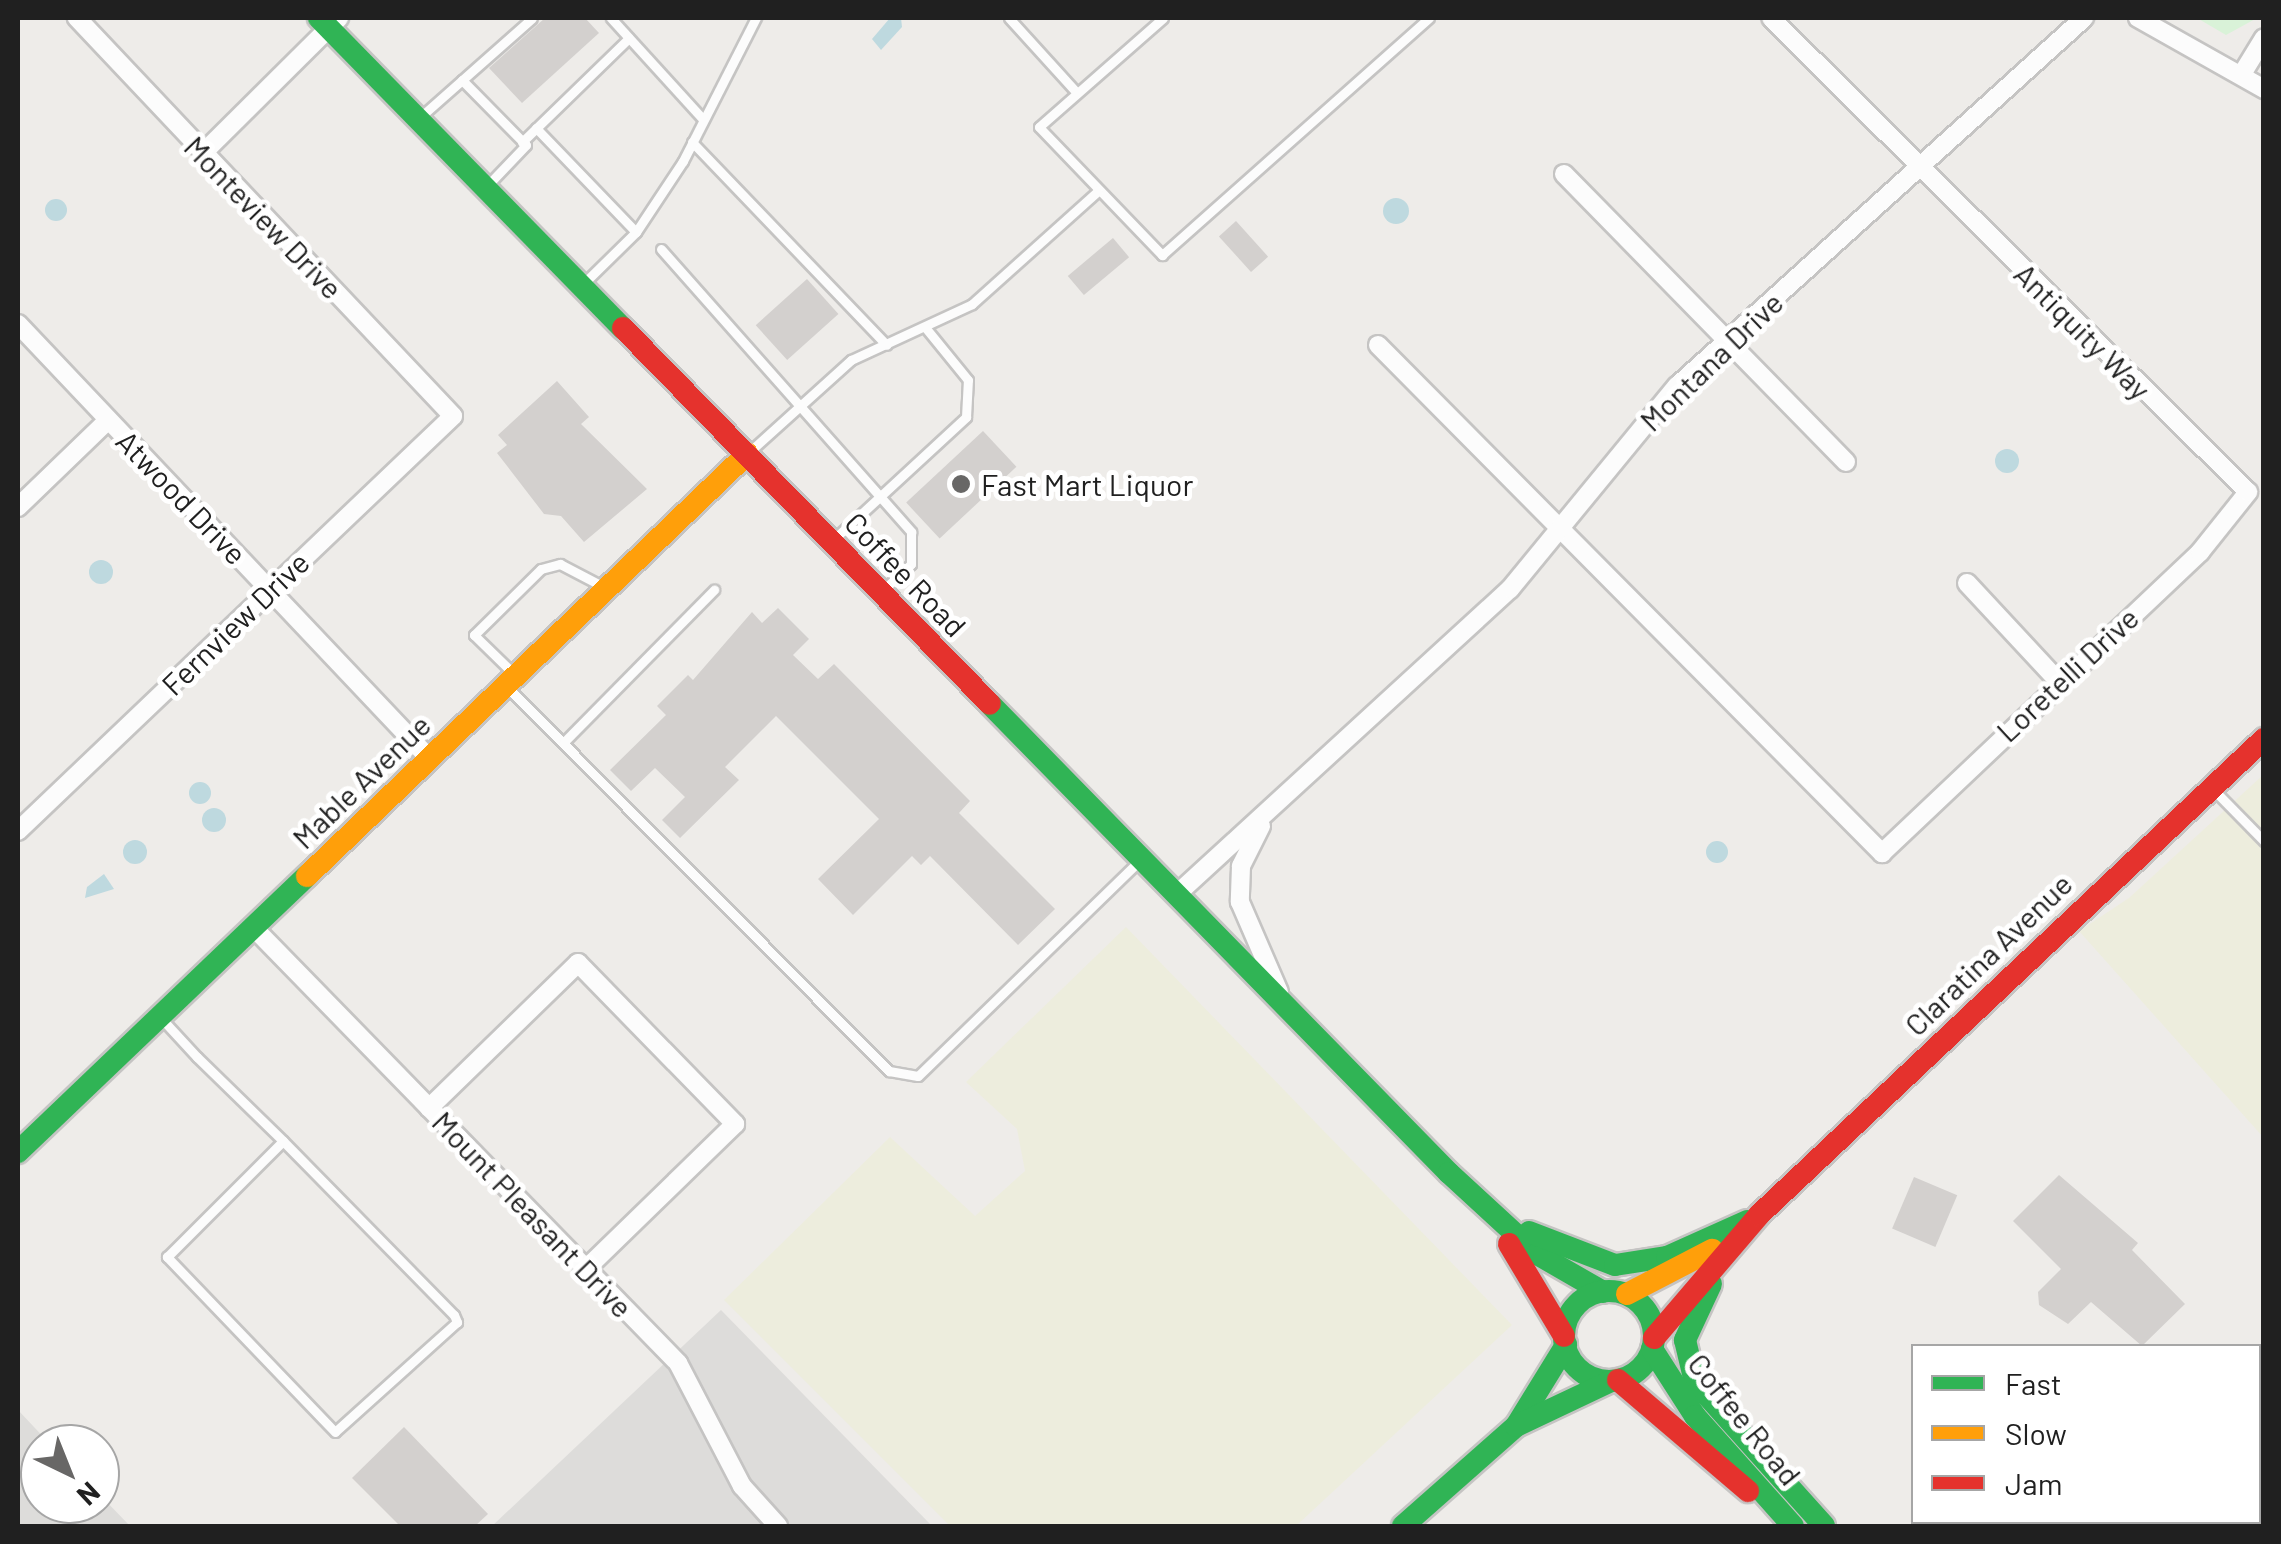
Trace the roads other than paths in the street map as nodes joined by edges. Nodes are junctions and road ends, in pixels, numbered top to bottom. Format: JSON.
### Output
{"nodes":[{"id":1,"x":77,"y":18,"type":"edge"},
{"id":2,"x":532,"y":18,"type":"edge"},
{"id":3,"x":611,"y":18,"type":"edge"},
{"id":4,"x":756,"y":18,"type":"edge"},
{"id":5,"x":1009,"y":18,"type":"edge"},
{"id":6,"x":1163,"y":18,"type":"edge"},
{"id":7,"x":1428,"y":18,"type":"edge"},
{"id":8,"x":1771,"y":18,"type":"edge"},
{"id":9,"x":2084,"y":18,"type":"edge"},
{"id":10,"x":2138,"y":18,"type":"edge"},
{"id":11,"x":328,"y":21,"type":"edge"},
{"id":12,"x":629,"y":38,"type":"junction"},
{"id":13,"x":2264,"y":38,"type":"edge"},
{"id":14,"x":2242,"y":74,"type":"junction"},
{"id":15,"x":462,"y":80,"type":"junction"},
{"id":16,"x":2264,"y":89,"type":"edge"},
{"id":17,"x":1077,"y":93,"type":"junction"},
{"id":18,"x":703,"y":119,"type":"junction"},
{"id":19,"x":417,"y":120,"type":"junction"},
{"id":20,"x":536,"y":128,"type":"junction"},
{"id":21,"x":522,"y":142,"type":"junction"},
{"id":22,"x":692,"y":142,"type":"junction"},
{"id":23,"x":202,"y":153,"type":"junction"},
{"id":24,"x":1921,"y":167,"type":"junction"},
{"id":25,"x":1564,"y":174,"type":"dead end"},
{"id":26,"x":483,"y":190,"type":"junction"},
{"id":27,"x":1098,"y":190,"type":"junction"},
{"id":28,"x":636,"y":232,"type":"junction"},
{"id":29,"x":661,"y":249,"type":"dead end"},
{"id":30,"x":579,"y":287,"type":"junction"},
{"id":31,"x":18,"y":324,"type":"edge"},
{"id":32,"x":925,"y":327,"type":"junction"},
{"id":33,"x":1727,"y":341,"type":"junction"},
{"id":34,"x":887,"y":344,"type":"junction"},
{"id":35,"x":1378,"y":346,"type":"dead end"},
{"id":36,"x":802,"y":400,"type":"junction"},
{"id":37,"x":454,"y":416,"type":"joint"},
{"id":38,"x":108,"y":420,"type":"junction"},
{"id":39,"x":747,"y":454,"type":"junction"},
{"id":40,"x":1846,"y":462,"type":"dead end"},
{"id":41,"x":2248,"y":492,"type":"joint"},
{"id":42,"x":881,"y":495,"type":"junction"},
{"id":43,"x":18,"y":507,"type":"edge"},
{"id":44,"x":1560,"y":535,"type":"junction"},
{"id":45,"x":832,"y":541,"type":"junction"},
{"id":46,"x":1967,"y":584,"type":"dead end"},
{"id":47,"x":602,"y":586,"type":"junction"},
{"id":48,"x":271,"y":589,"type":"junction"},
{"id":49,"x":714,"y":590,"type":"dead end"},
{"id":50,"x":882,"y":592,"type":"junction"},
{"id":51,"x":509,"y":679,"type":"junction"},
{"id":52,"x":2057,"y":680,"type":"junction"},
{"id":53,"x":2264,"y":739,"type":"edge"},
{"id":54,"x":564,"y":742,"type":"junction"},
{"id":55,"x":429,"y":758,"type":"junction"},
{"id":56,"x":2211,"y":787,"type":"junction"},
{"id":57,"x":1273,"y":807,"type":"junction"},
{"id":58,"x":18,"y":831,"type":"edge"},
{"id":59,"x":2264,"y":841,"type":"edge"},
{"id":60,"x":1141,"y":859,"type":"junction"},
{"id":61,"x":1176,"y":895,"type":"junction"},
{"id":62,"x":253,"y":926,"type":"junction"},
{"id":63,"x":1285,"y":1006,"type":"junction"},
{"id":64,"x":160,"y":1016,"type":"junction"},
{"id":65,"x":429,"y":1108,"type":"junction"},
{"id":66,"x":283,"y":1141,"type":"junction"},
{"id":67,"x":18,"y":1152,"type":"edge"},
{"id":68,"x":1449,"y":1173,"type":"junction"},
{"id":69,"x":1759,"y":1216,"type":"junction"},
{"id":70,"x":586,"y":1269,"type":"junction"},
{"id":71,"x":1615,"y":1293,"type":"junction"},
{"id":72,"x":1565,"y":1341,"type":"junction"},
{"id":73,"x":1653,"y":1344,"type":"junction"},
{"id":74,"x":1614,"y":1380,"type":"junction"},
{"id":75,"x":1516,"y":1426,"type":"junction"},
{"id":76,"x":778,"y":1526,"type":"edge"},
{"id":77,"x":1403,"y":1526,"type":"edge"},
{"id":78,"x":1790,"y":1526,"type":"edge"},
{"id":79,"x":1824,"y":1526,"type":"edge"}],
"edges":[{"from":1,"to":23,"type":"street","name":"Monteview Drive"},
{"from":2,"to":15,"type":"lane"},
{"from":3,"to":12,"type":"lane"},
{"from":4,"to":18,"type":"lane"},
{"from":5,"to":17,"type":"lane"},
{"from":6,"to":17,"type":"lane"},
{"from":7,"to":27,"type":"lane"},
{"from":8,"to":24,"type":"street","name":"Antiquity Way"},
{"from":9,"to":24,"type":"street","name":"Montana Drive"},
{"from":10,"to":14,"type":"street"},
{"from":11,"to":19,"type":"main road","name":"Coffee Road"},
{"from":11,"to":23,"type":"street"},
{"from":12,"to":18,"type":"lane"},
{"from":12,"to":20,"type":"lane"},
{"from":13,"to":14,"type":"street"},
{"from":14,"to":16,"type":"street"},
{"from":15,"to":19,"type":"lane"},
{"from":15,"to":21,"type":"lane"},
{"from":17,"to":27,"type":"lane"},
{"from":18,"to":22,"type":"lane"},
{"from":19,"to":26,"type":"main road","name":"Coffee Road"},
{"from":20,"to":21,"type":"lane"},
{"from":20,"to":28,"type":"lane"},
{"from":21,"to":26,"type":"lane"},
{"from":22,"to":28,"type":"lane"},
{"from":22,"to":34,"type":"lane"},
{"from":23,"to":37,"type":"street","name":"Monteview Drive"},
{"from":24,"to":33,"type":"street","name":"Montana Drive"},
{"from":24,"to":41,"type":"street","name":"Antiquity Way"},
{"from":25,"to":33,"type":"street"},
{"from":26,"to":30,"type":"main road","name":"Coffee Road"},
{"from":27,"to":32,"type":"lane"},
{"from":28,"to":30,"type":"lane"},
{"from":29,"to":36,"type":"lane"},
{"from":30,"to":39,"type":"main road","name":"Coffee Road"},
{"from":31,"to":38,"type":"street","name":"Atwood Drive"},
{"from":32,"to":34,"type":"lane"},
{"from":32,"to":42,"type":"lane"},
{"from":33,"to":40,"type":"street"},
{"from":33,"to":44,"type":"street","name":"Montana Drive"},
{"from":34,"to":36,"type":"lane"},
{"from":35,"to":44,"type":"street"},
{"from":36,"to":39,"type":"lane"},
{"from":36,"to":42,"type":"lane"},
{"from":37,"to":48,"type":"street","name":"Fernview Drive"},
{"from":38,"to":43,"type":"street"},
{"from":38,"to":48,"type":"street","name":"Atwood Drive"},
{"from":39,"to":45,"type":"main road","name":"Coffee Road"},
{"from":39,"to":47,"type":"main road","name":"Mable Avenue"},
{"from":41,"to":52,"type":"street","name":"Loretelli Drive"},
{"from":42,"to":45,"type":"lane"},
{"from":42,"to":50,"type":"lane"},
{"from":44,"to":52,"type":"street","name":"Loretelli Drive"},
{"from":44,"to":57,"type":"street","name":"Montana Drive"},
{"from":45,"to":50,"type":"main road","name":"Coffee Road"},
{"from":46,"to":52,"type":"street"},
{"from":47,"to":51,"type":"main road","name":"Mable Avenue"},
{"from":47,"to":51,"type":"lane"},
{"from":48,"to":55,"type":"street","name":"Atwood Drive"},
{"from":48,"to":58,"type":"street","name":"Fernview Drive"},
{"from":49,"to":54,"type":"lane"},
{"from":50,"to":60,"type":"main road","name":"Coffee Road"},
{"from":51,"to":54,"type":"lane"},
{"from":51,"to":55,"type":"main road","name":"Mable Avenue"},
{"from":53,"to":56,"type":"main road","name":"Claratina Avenue"},
{"from":54,"to":60,"type":"lane"},
{"from":55,"to":62,"type":"main road","name":"Mable Avenue"},
{"from":56,"to":59,"type":"lane"},
{"from":56,"to":69,"type":"main road","name":"Claratina Avenue"},
{"from":57,"to":61,"type":"street","name":"Montana Drive"},
{"from":57,"to":63,"type":"street","name":"Montana Drive"},
{"from":60,"to":61,"type":"main road","name":"Coffee Road"},
{"from":61,"to":63,"type":"main road","name":"Coffee Road"},
{"from":62,"to":64,"type":"main road","name":"Mable Avenue"},
{"from":62,"to":65,"type":"street","name":"Mount Pleasant Drive"},
{"from":63,"to":68,"type":"main road","name":"Coffee Road"},
{"from":64,"to":66,"type":"lane"},
{"from":64,"to":67,"type":"main road","name":"Mable Avenue"},
{"from":65,"to":70,"type":"street","name":"Mount Pleasant Drive"},
{"from":65,"to":70,"type":"street"},
{"from":66,"to":66,"type":"lane"},
{"from":68,"to":69,"type":"main road"},
{"from":68,"to":71,"type":"main road","name":"Coffee Road"},
{"from":68,"to":72,"type":"main road","name":"Coffee Road"},
{"from":69,"to":71,"type":"main road","name":"Claratina Avenue"},
{"from":69,"to":73,"type":"main road","name":"Claratina Avenue"},
{"from":69,"to":79,"type":"main road"},
{"from":70,"to":76,"type":"street","name":"Mount Pleasant Drive"},
{"from":71,"to":72,"type":"main road"},
{"from":71,"to":73,"type":"main road"},
{"from":72,"to":74,"type":"main road"},
{"from":72,"to":75,"type":"main road"},
{"from":73,"to":74,"type":"main road"},
{"from":73,"to":78,"type":"main road","name":"Coffee Road"},
{"from":74,"to":75,"type":"main road"},
{"from":74,"to":78,"type":"main road","name":"Coffee Road"},
{"from":75,"to":77,"type":"main road"}]}
